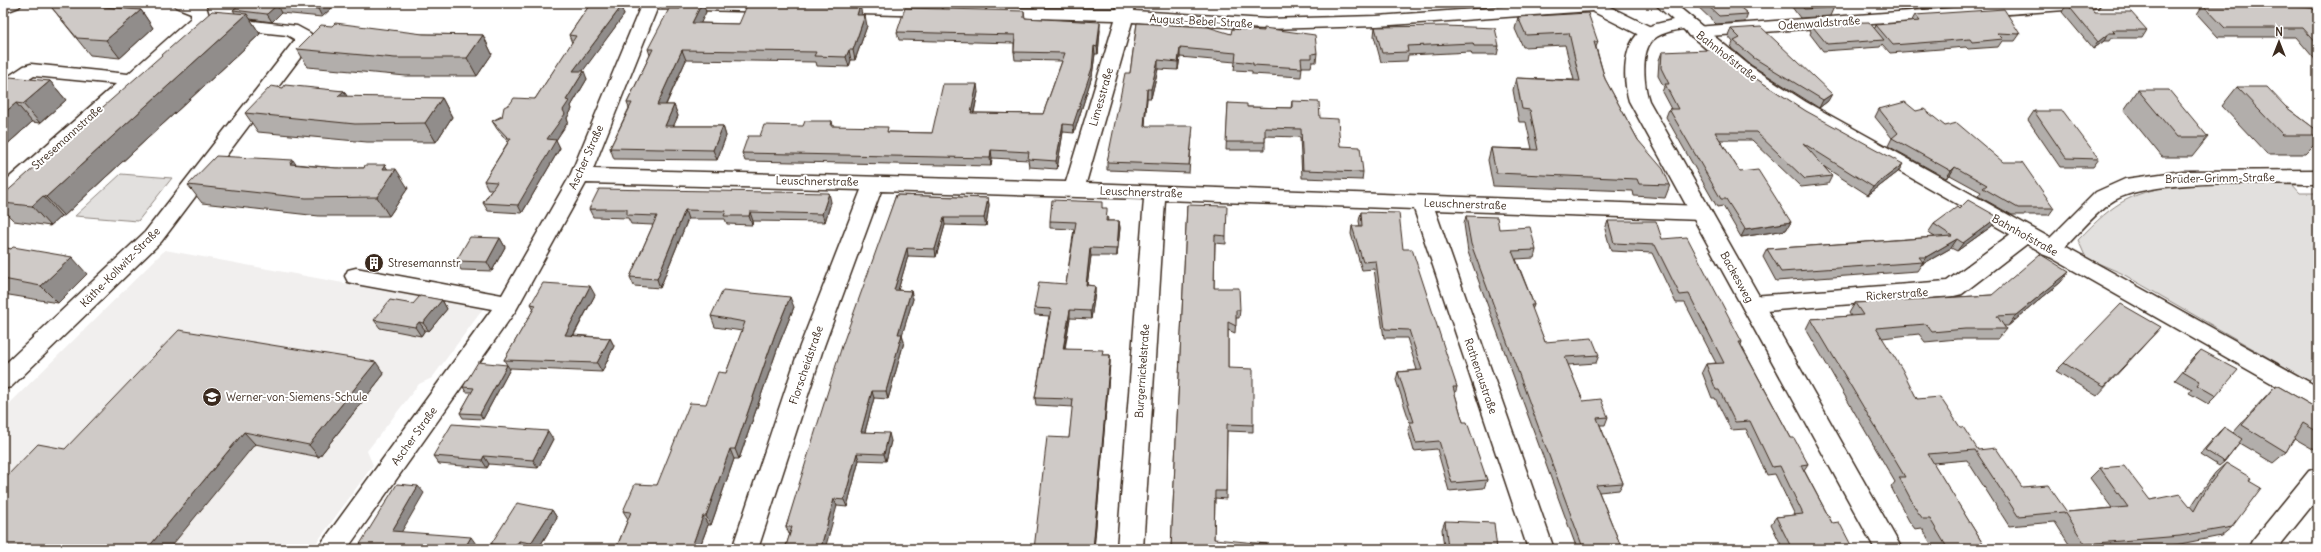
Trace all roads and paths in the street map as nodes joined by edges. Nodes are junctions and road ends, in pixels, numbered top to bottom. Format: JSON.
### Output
{"nodes":[{"id":1,"x":12,"y":3,"type":"edge"},
{"id":2,"x":182,"y":3,"type":"edge"},
{"id":3,"x":651,"y":3,"type":"edge"},
{"id":4,"x":1391,"y":3,"type":"edge"},
{"id":5,"x":1663,"y":3,"type":"edge"},
{"id":6,"x":1845,"y":3,"type":"edge"},
{"id":7,"x":2092,"y":3,"type":"edge"},
{"id":8,"x":883,"y":7,"type":"edge"},
{"id":9,"x":3,"y":8,"type":"edge"},
{"id":10,"x":793,"y":8,"type":"edge"},
{"id":11,"x":816,"y":8,"type":"edge"},
{"id":12,"x":1126,"y":9,"type":"edge"},
{"id":13,"x":1940,"y":9,"type":"edge"},
{"id":14,"x":952,"y":11,"type":"edge"},
{"id":15,"x":976,"y":12,"type":"edge"},
{"id":16,"x":200,"y":20,"type":"junction"},
{"id":17,"x":1398,"y":20,"type":"junction"},
{"id":18,"x":1853,"y":20,"type":"junction"},
{"id":19,"x":1690,"y":27,"type":"junction"},
{"id":20,"x":1649,"y":33,"type":"junction"},
{"id":21,"x":131,"y":80,"type":"junction"},
{"id":22,"x":3,"y":88,"type":"edge"},
{"id":23,"x":580,"y":176,"type":"junction"},
{"id":24,"x":2318,"y":177,"type":"edge"},
{"id":25,"x":874,"y":183,"type":"junction"},
{"id":26,"x":1074,"y":190,"type":"junction"},
{"id":27,"x":1154,"y":193,"type":"junction"},
{"id":28,"x":3,"y":194,"type":"edge"},
{"id":29,"x":1422,"y":202,"type":"junction"},
{"id":30,"x":1702,"y":213,"type":"junction"},
{"id":31,"x":2024,"y":235,"type":"junction"},
{"id":32,"x":2050,"y":249,"type":"junction"},
{"id":33,"x":356,"y":276,"type":"dead end"},
{"id":34,"x":508,"y":304,"type":"junction"},
{"id":35,"x":1752,"y":304,"type":"junction"},
{"id":36,"x":3,"y":380,"type":"edge"},
{"id":37,"x":2318,"y":398,"type":"edge"},
{"id":38,"x":2318,"y":478,"type":"edge"},
{"id":39,"x":332,"y":549,"type":"edge"},
{"id":40,"x":745,"y":549,"type":"edge"},
{"id":41,"x":1130,"y":549,"type":"edge"},
{"id":42,"x":1541,"y":549,"type":"edge"},
{"id":43,"x":1889,"y":549,"type":"edge"},
{"id":44,"x":2261,"y":549,"type":"edge"}],
"edges":[{"from":1,"to":9,"type":"street"},
{"from":2,"to":16,"type":"street"},
{"from":3,"to":10,"type":"street"},
{"from":3,"to":23,"type":"street","name":"Ascher Straße"},
{"from":4,"to":17,"type":"street"},
{"from":5,"to":19,"type":"street","name":"Bahnhofstraße"},
{"from":6,"to":18,"type":"street"},
{"from":7,"to":13,"type":"street","name":"Odenwaldstraße"},
{"from":8,"to":11,"type":"street"},
{"from":8,"to":14,"type":"street"},
{"from":12,"to":15,"type":"street","name":"August-Bebel-Straße"},
{"from":12,"to":17,"type":"street","name":"August-Bebel-Straße"},
{"from":12,"to":26,"type":"street","name":"Limesstraße"},
{"from":13,"to":18,"type":"street","name":"Odenwaldstraße"},
{"from":16,"to":21,"type":"street","name":"Stresemannstraße"},
{"from":16,"to":36,"type":"street","name":"Käthe-Kollwitz-Straße"},
{"from":17,"to":20,"type":"street","name":"August-Bebel-Straße"},
{"from":18,"to":19,"type":"street","name":"Odenwaldstraße"},
{"from":19,"to":20,"type":"street"},
{"from":19,"to":31,"type":"street","name":"Bahnhofstraße"},
{"from":20,"to":30,"type":"street","name":"Backesweg"},
{"from":21,"to":22,"type":"street"},
{"from":21,"to":28,"type":"street","name":"Stresemannstraße"},
{"from":23,"to":25,"type":"street","name":"Leuschnerstraße"},
{"from":23,"to":34,"type":"street","name":"Ascher Straße"},
{"from":24,"to":32,"type":"street","name":"Brüder-Grimm-Straße"},
{"from":25,"to":26,"type":"street","name":"Leuschnerstraße"},
{"from":25,"to":40,"type":"street","name":"Florscheidstraße"},
{"from":26,"to":27,"type":"street","name":"Leuschnerstraße"},
{"from":27,"to":29,"type":"street","name":"Leuschnerstraße"},
{"from":27,"to":41,"type":"street","name":"Burgernickelstraße"},
{"from":29,"to":30,"type":"street","name":"Leuschnerstraße"},
{"from":29,"to":42,"type":"street","name":"Rathenaustraße"},
{"from":30,"to":35,"type":"street","name":"Backesweg"},
{"from":31,"to":32,"type":"street","name":"Bahnhofstraße"},
{"from":31,"to":35,"type":"street","name":"Rickerstraße"},
{"from":32,"to":37,"type":"street","name":"Bahnhofstraße"},
{"from":33,"to":34,"type":"street"},
{"from":34,"to":39,"type":"street","name":"Ascher Straße"},
{"from":35,"to":43,"type":"street","name":"Backesweg"},
{"from":38,"to":44,"type":"street"}]}
